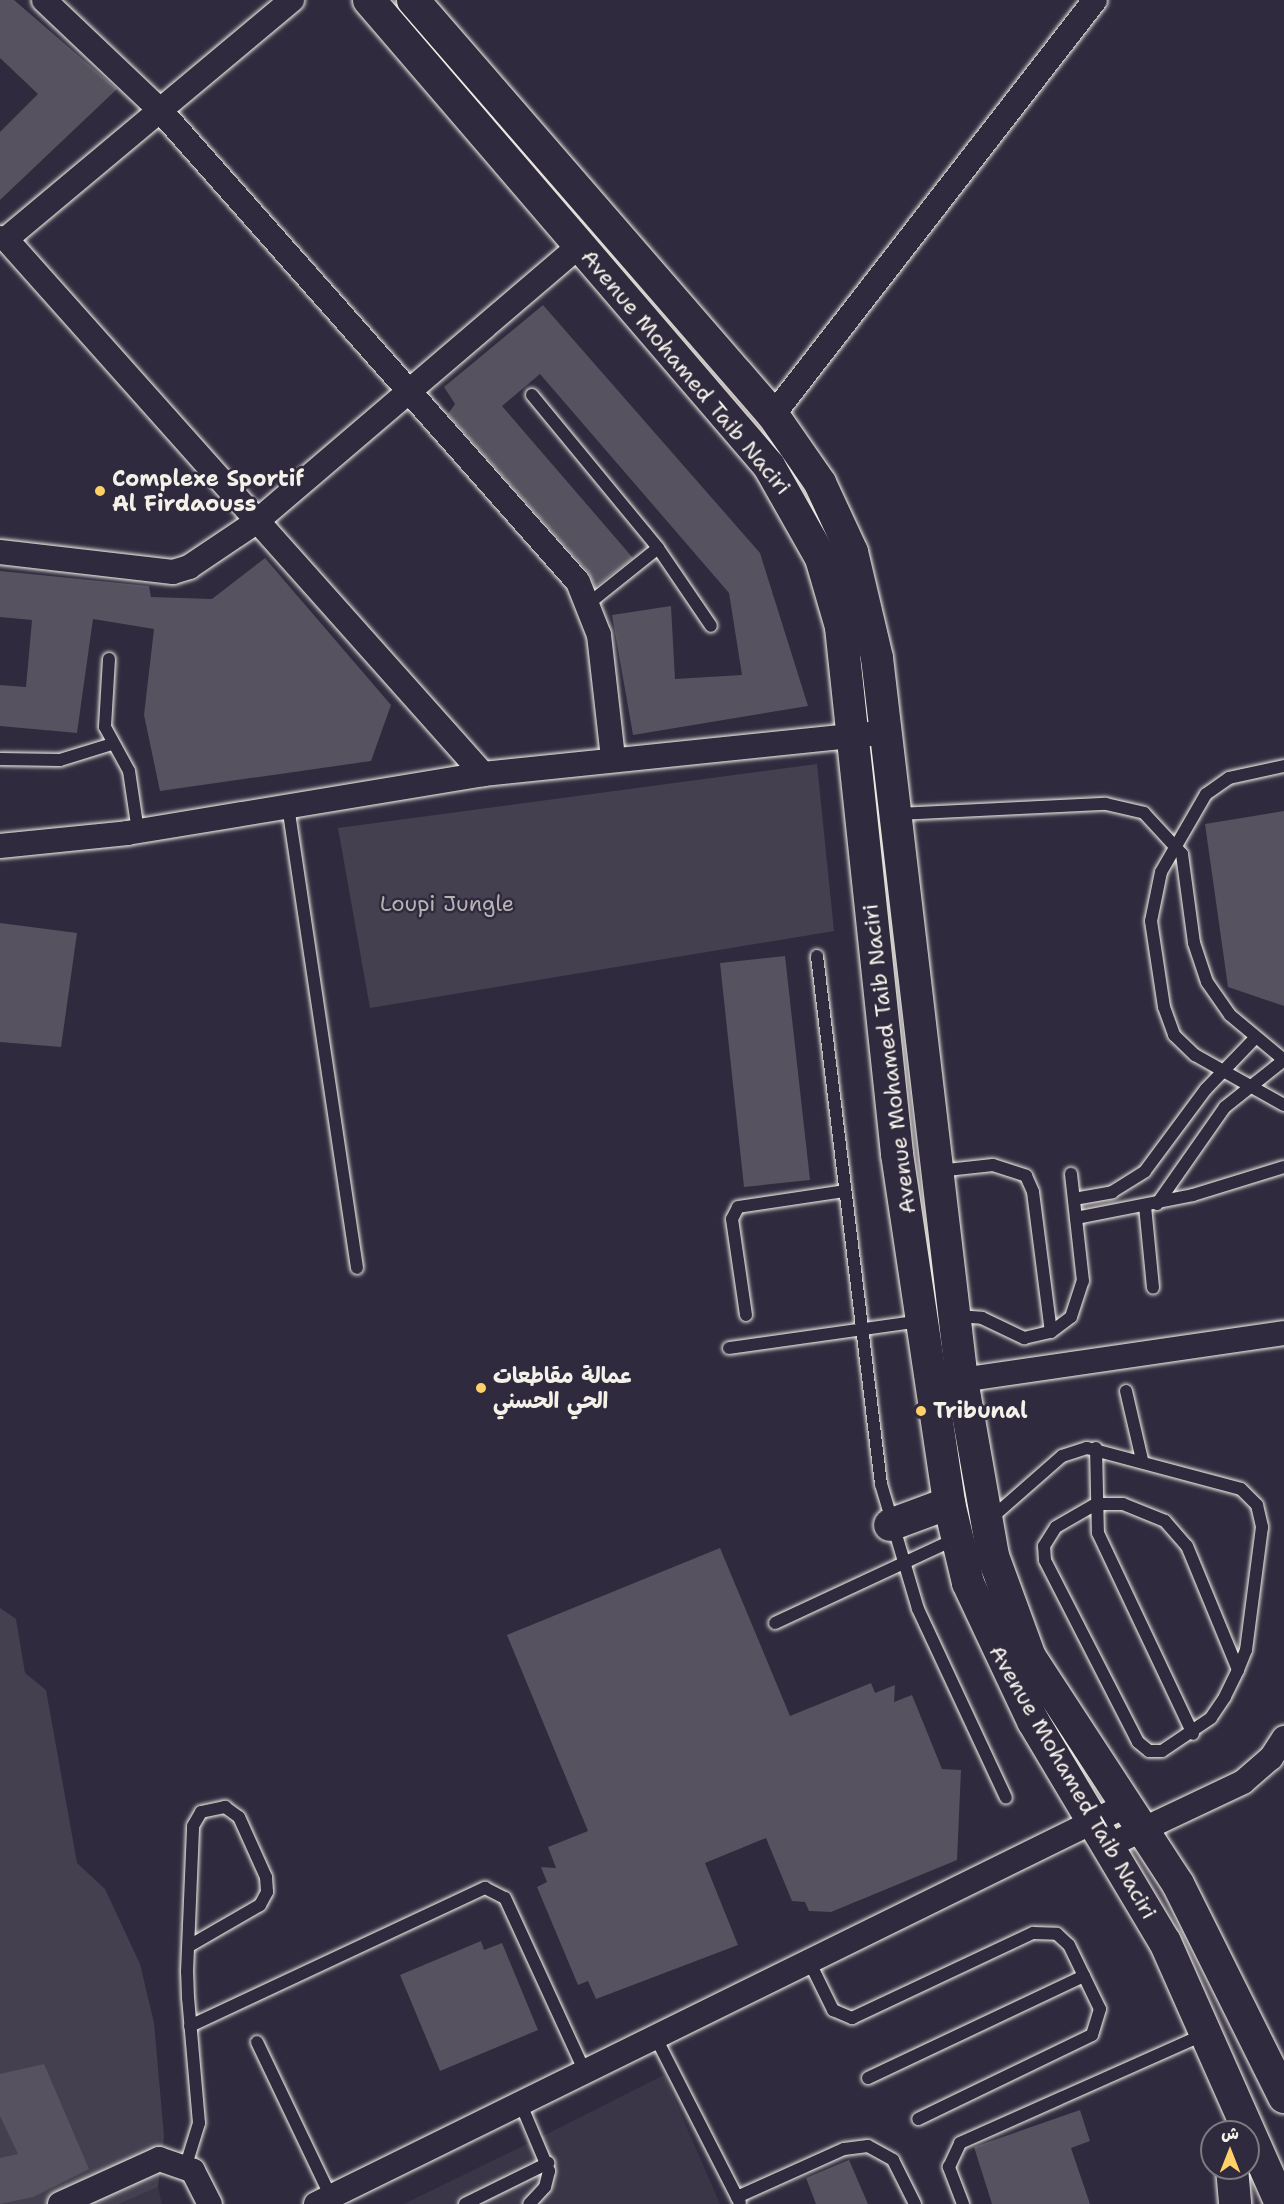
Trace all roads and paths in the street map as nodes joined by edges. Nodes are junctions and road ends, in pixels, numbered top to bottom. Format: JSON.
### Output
{"nodes":[{"id":1,"x":44,"y":0,"type":"edge"},
{"id":2,"x":292,"y":0,"type":"edge"},
{"id":3,"x":369,"y":0,"type":"edge"},
{"id":4,"x":413,"y":0,"type":"edge"},
{"id":5,"x":1095,"y":0,"type":"edge"},
{"id":6,"x":160,"y":110,"type":"junction"},
{"id":7,"x":3,"y":239,"type":"edge"},
{"id":8,"x":579,"y":246,"type":"junction"},
{"id":9,"x":407,"y":393,"type":"junction"},
{"id":10,"x":531,"y":395,"type":"dead end"},
{"id":11,"x":773,"y":416,"type":"junction"},
{"id":12,"x":256,"y":522,"type":"junction"},
{"id":13,"x":658,"y":548,"type":"junction"},
{"id":14,"x":0,"y":552,"type":"edge"},
{"id":15,"x":588,"y":604,"type":"junction"},
{"id":16,"x":711,"y":626,"type":"dead end"},
{"id":17,"x":109,"y":659,"type":"dead end"},
{"id":18,"x":887,"y":732,"type":"junction"},
{"id":19,"x":853,"y":736,"type":"junction"},
{"id":20,"x":112,"y":744,"type":"junction"},
{"id":21,"x":613,"y":758,"type":"junction"},
{"id":22,"x":0,"y":759,"type":"edge"},
{"id":23,"x":1284,"y":766,"type":"edge"},
{"id":24,"x":483,"y":774,"type":"junction"},
{"id":25,"x":288,"y":806,"type":"junction"},
{"id":26,"x":898,"y":814,"type":"junction"},
{"id":27,"x":138,"y":831,"type":"junction"},
{"id":28,"x":1176,"y":843,"type":"junction"},
{"id":29,"x":0,"y":846,"type":"edge"},
{"id":30,"x":817,"y":956,"type":"dead end"},
{"id":31,"x":1255,"y":1038,"type":"junction"},
{"id":32,"x":1284,"y":1060,"type":"edge"},
{"id":33,"x":1221,"y":1071,"type":"junction"},
{"id":34,"x":1251,"y":1085,"type":"junction"},
{"id":35,"x":1284,"y":1105,"type":"edge"},
{"id":36,"x":1284,"y":1167,"type":"edge"},
{"id":37,"x":937,"y":1171,"type":"junction"},
{"id":38,"x":1071,"y":1174,"type":"dead end"},
{"id":39,"x":845,"y":1191,"type":"junction"},
{"id":40,"x":1074,"y":1198,"type":"junction"},
{"id":41,"x":1151,"y":1205,"type":"junction"},
{"id":42,"x":1077,"y":1218,"type":"junction"},
{"id":43,"x":357,"y":1268,"type":"dead end"},
{"id":44,"x":1153,"y":1288,"type":"dead end"},
{"id":45,"x":746,"y":1316,"type":"dead end"},
{"id":46,"x":938,"y":1318,"type":"junction"},
{"id":47,"x":861,"y":1329,"type":"junction"},
{"id":48,"x":1051,"y":1332,"type":"junction"},
{"id":49,"x":1284,"y":1333,"type":"edge"},
{"id":50,"x":729,"y":1348,"type":"dead end"},
{"id":51,"x":962,"y":1380,"type":"junction"},
{"id":52,"x":1126,"y":1391,"type":"dead end"},
{"id":53,"x":1096,"y":1448,"type":"junction"},
{"id":54,"x":1142,"y":1460,"type":"junction"},
{"id":55,"x":949,"y":1503,"type":"junction"},
{"id":56,"x":1096,"y":1504,"type":"junction"},
{"id":57,"x":985,"y":1523,"type":"junction"},
{"id":58,"x":890,"y":1525,"type":"junction"},
{"id":59,"x":956,"y":1539,"type":"junction"},
{"id":60,"x":901,"y":1563,"type":"junction"},
{"id":61,"x":774,"y":1623,"type":"dead end"},
{"id":62,"x":1238,"y":1670,"type":"junction"},
{"id":63,"x":1193,"y":1734,"type":"junction"},
{"id":64,"x":1284,"y":1738,"type":"edge"},
{"id":65,"x":1006,"y":1798,"type":"dead end"},
{"id":66,"x":1136,"y":1817,"type":"junction"},
{"id":67,"x":1102,"y":1834,"type":"junction"},
{"id":68,"x":189,"y":1946,"type":"junction"},
{"id":69,"x":809,"y":1961,"type":"junction"},
{"id":70,"x":1084,"y":1976,"type":"junction"},
{"id":71,"x":190,"y":2026,"type":"junction"},
{"id":72,"x":1206,"y":2034,"type":"junction"},
{"id":73,"x":655,"y":2036,"type":"junction"},
{"id":74,"x":257,"y":2042,"type":"dead end"},
{"id":75,"x":584,"y":2070,"type":"junction"},
{"id":76,"x":868,"y":2078,"type":"dead end"},
{"id":77,"x":1284,"y":2097,"type":"edge"},
{"id":78,"x":1235,"y":2098,"type":"junction"},
{"id":79,"x":520,"y":2102,"type":"junction"},
{"id":80,"x":918,"y":2119,"type":"dead end"},
{"id":81,"x":1232,"y":2120,"type":"edge"},
{"id":82,"x":548,"y":2163,"type":"junction"},
{"id":83,"x":186,"y":2165,"type":"junction"},
{"id":84,"x":1233,"y":2180,"type":"edge"},
{"id":85,"x":323,"y":2200,"type":"edge"},
{"id":86,"x":738,"y":2200,"type":"edge"},
{"id":87,"x":60,"y":2204,"type":"edge"},
{"id":88,"x":210,"y":2204,"type":"edge"},
{"id":89,"x":465,"y":2204,"type":"edge"},
{"id":90,"x":529,"y":2204,"type":"edge"},
{"id":91,"x":915,"y":2204,"type":"edge"},
{"id":92,"x":963,"y":2204,"type":"edge"},
{"id":93,"x":1234,"y":2204,"type":"edge"},
{"id":94,"x":1281,"y":2204,"type":"edge"}],
"edges":[{"from":1,"to":6,"type":"street"},
{"from":2,"to":6,"type":"street"},
{"from":3,"to":8,"type":"street","name":"Avenue Mohamed Taib Naciri"},
{"from":4,"to":11,"type":"street","name":"Avenue Mohamed Taib Naciri"},
{"from":5,"to":11,"type":"street"},
{"from":6,"to":7,"type":"street"},
{"from":6,"to":9,"type":"street"},
{"from":7,"to":12,"type":"street"},
{"from":8,"to":9,"type":"street"},
{"from":8,"to":19,"type":"street","name":"Avenue Mohamed Taib Naciri"},
{"from":9,"to":12,"type":"street"},
{"from":9,"to":15,"type":"street"},
{"from":10,"to":13,"type":"lane"},
{"from":11,"to":18,"type":"street","name":"Avenue Mohamed Taib Naciri"},
{"from":12,"to":14,"type":"street"},
{"from":12,"to":24,"type":"street"},
{"from":13,"to":15,"type":"lane"},
{"from":13,"to":16,"type":"lane"},
{"from":15,"to":21,"type":"street"},
{"from":17,"to":20,"type":"lane"},
{"from":18,"to":19,"type":"street"},
{"from":18,"to":26,"type":"street","name":"Avenue Mohamed Taib Naciri"},
{"from":19,"to":21,"type":"street"},
{"from":19,"to":46,"type":"street","name":"Avenue Mohamed Taib Naciri"},
{"from":20,"to":22,"type":"lane"},
{"from":20,"to":27,"type":"lane"},
{"from":21,"to":24,"type":"street"},
{"from":23,"to":28,"type":"lane"},
{"from":24,"to":25,"type":"street"},
{"from":25,"to":27,"type":"street"},
{"from":25,"to":43,"type":"lane"},
{"from":26,"to":28,"type":"lane"},
{"from":26,"to":37,"type":"street","name":"Avenue Mohamed Taib Naciri"},
{"from":27,"to":29,"type":"street"},
{"from":28,"to":31,"type":"lane"},
{"from":28,"to":33,"type":"lane"},
{"from":30,"to":39,"type":"lane"},
{"from":31,"to":32,"type":"lane"},
{"from":31,"to":33,"type":"lane"},
{"from":32,"to":34,"type":"lane"},
{"from":33,"to":34,"type":"lane"},
{"from":33,"to":40,"type":"lane"},
{"from":34,"to":35,"type":"lane"},
{"from":34,"to":41,"type":"lane"},
{"from":36,"to":41,"type":"lane"},
{"from":37,"to":46,"type":"street","name":"Avenue Mohamed Taib Naciri"},
{"from":37,"to":48,"type":"lane"},
{"from":38,"to":40,"type":"lane"},
{"from":39,"to":45,"type":"lane"},
{"from":39,"to":47,"type":"lane"},
{"from":40,"to":42,"type":"lane"},
{"from":41,"to":42,"type":"lane"},
{"from":41,"to":44,"type":"lane"},
{"from":42,"to":48,"type":"lane"},
{"from":46,"to":47,"type":"lane"},
{"from":46,"to":48,"type":"lane"},
{"from":46,"to":51,"type":"street","name":"Avenue Mohamed Taib Naciri"},
{"from":46,"to":55,"type":"street","name":"Avenue Mohamed Taib Naciri"},
{"from":47,"to":50,"type":"lane"},
{"from":47,"to":58,"type":"lane"},
{"from":49,"to":51,"type":"street"},
{"from":51,"to":57,"type":"street","name":"Avenue Mohamed Taib Naciri"},
{"from":52,"to":54,"type":"lane"},
{"from":53,"to":54,"type":"lane"},
{"from":53,"to":56,"type":"lane"},
{"from":53,"to":57,"type":"lane"},
{"from":54,"to":62,"type":"lane"},
{"from":55,"to":58,"type":"street"},
{"from":55,"to":59,"type":"street","name":"Avenue Mohamed Taib Naciri"},
{"from":56,"to":62,"type":"lane"},
{"from":56,"to":63,"type":"lane"},
{"from":56,"to":63,"type":"lane"},
{"from":57,"to":59,"type":"lane"},
{"from":57,"to":66,"type":"street","name":"Avenue Mohamed Taib Naciri"},
{"from":58,"to":60,"type":"lane"},
{"from":59,"to":60,"type":"lane"},
{"from":59,"to":67,"type":"street","name":"Avenue Mohamed Taib Naciri"},
{"from":60,"to":61,"type":"lane"},
{"from":60,"to":65,"type":"lane"},
{"from":62,"to":63,"type":"lane"},
{"from":64,"to":66,"type":"street"},
{"from":66,"to":67,"type":"street"},
{"from":66,"to":77,"type":"street","name":"Avenue Mohamed Taib Naciri"},
{"from":67,"to":69,"type":"street"},
{"from":67,"to":72,"type":"street","name":"Avenue Mohamed Taib Naciri"},
{"from":68,"to":68,"type":"lane"},
{"from":68,"to":71,"type":"lane"},
{"from":69,"to":70,"type":"lane"},
{"from":69,"to":73,"type":"street"},
{"from":70,"to":76,"type":"lane"},
{"from":70,"to":80,"type":"lane"},
{"from":71,"to":75,"type":"lane"},
{"from":71,"to":83,"type":"lane"},
{"from":72,"to":78,"type":"street","name":"Avenue Mohamed Taib Naciri"},
{"from":72,"to":92,"type":"lane"},
{"from":73,"to":75,"type":"street"},
{"from":73,"to":86,"type":"lane"},
{"from":74,"to":85,"type":"lane"},
{"from":75,"to":79,"type":"street"},
{"from":78,"to":81,"type":"street"},
{"from":78,"to":94,"type":"street","name":"Avenue Mohamed Taib Naciri"},
{"from":79,"to":82,"type":"lane"},
{"from":79,"to":85,"type":"street"},
{"from":82,"to":89,"type":"lane"},
{"from":82,"to":90,"type":"lane"},
{"from":83,"to":87,"type":"street"},
{"from":83,"to":88,"type":"street"},
{"from":84,"to":93,"type":"street"},
{"from":86,"to":91,"type":"lane"}]}
